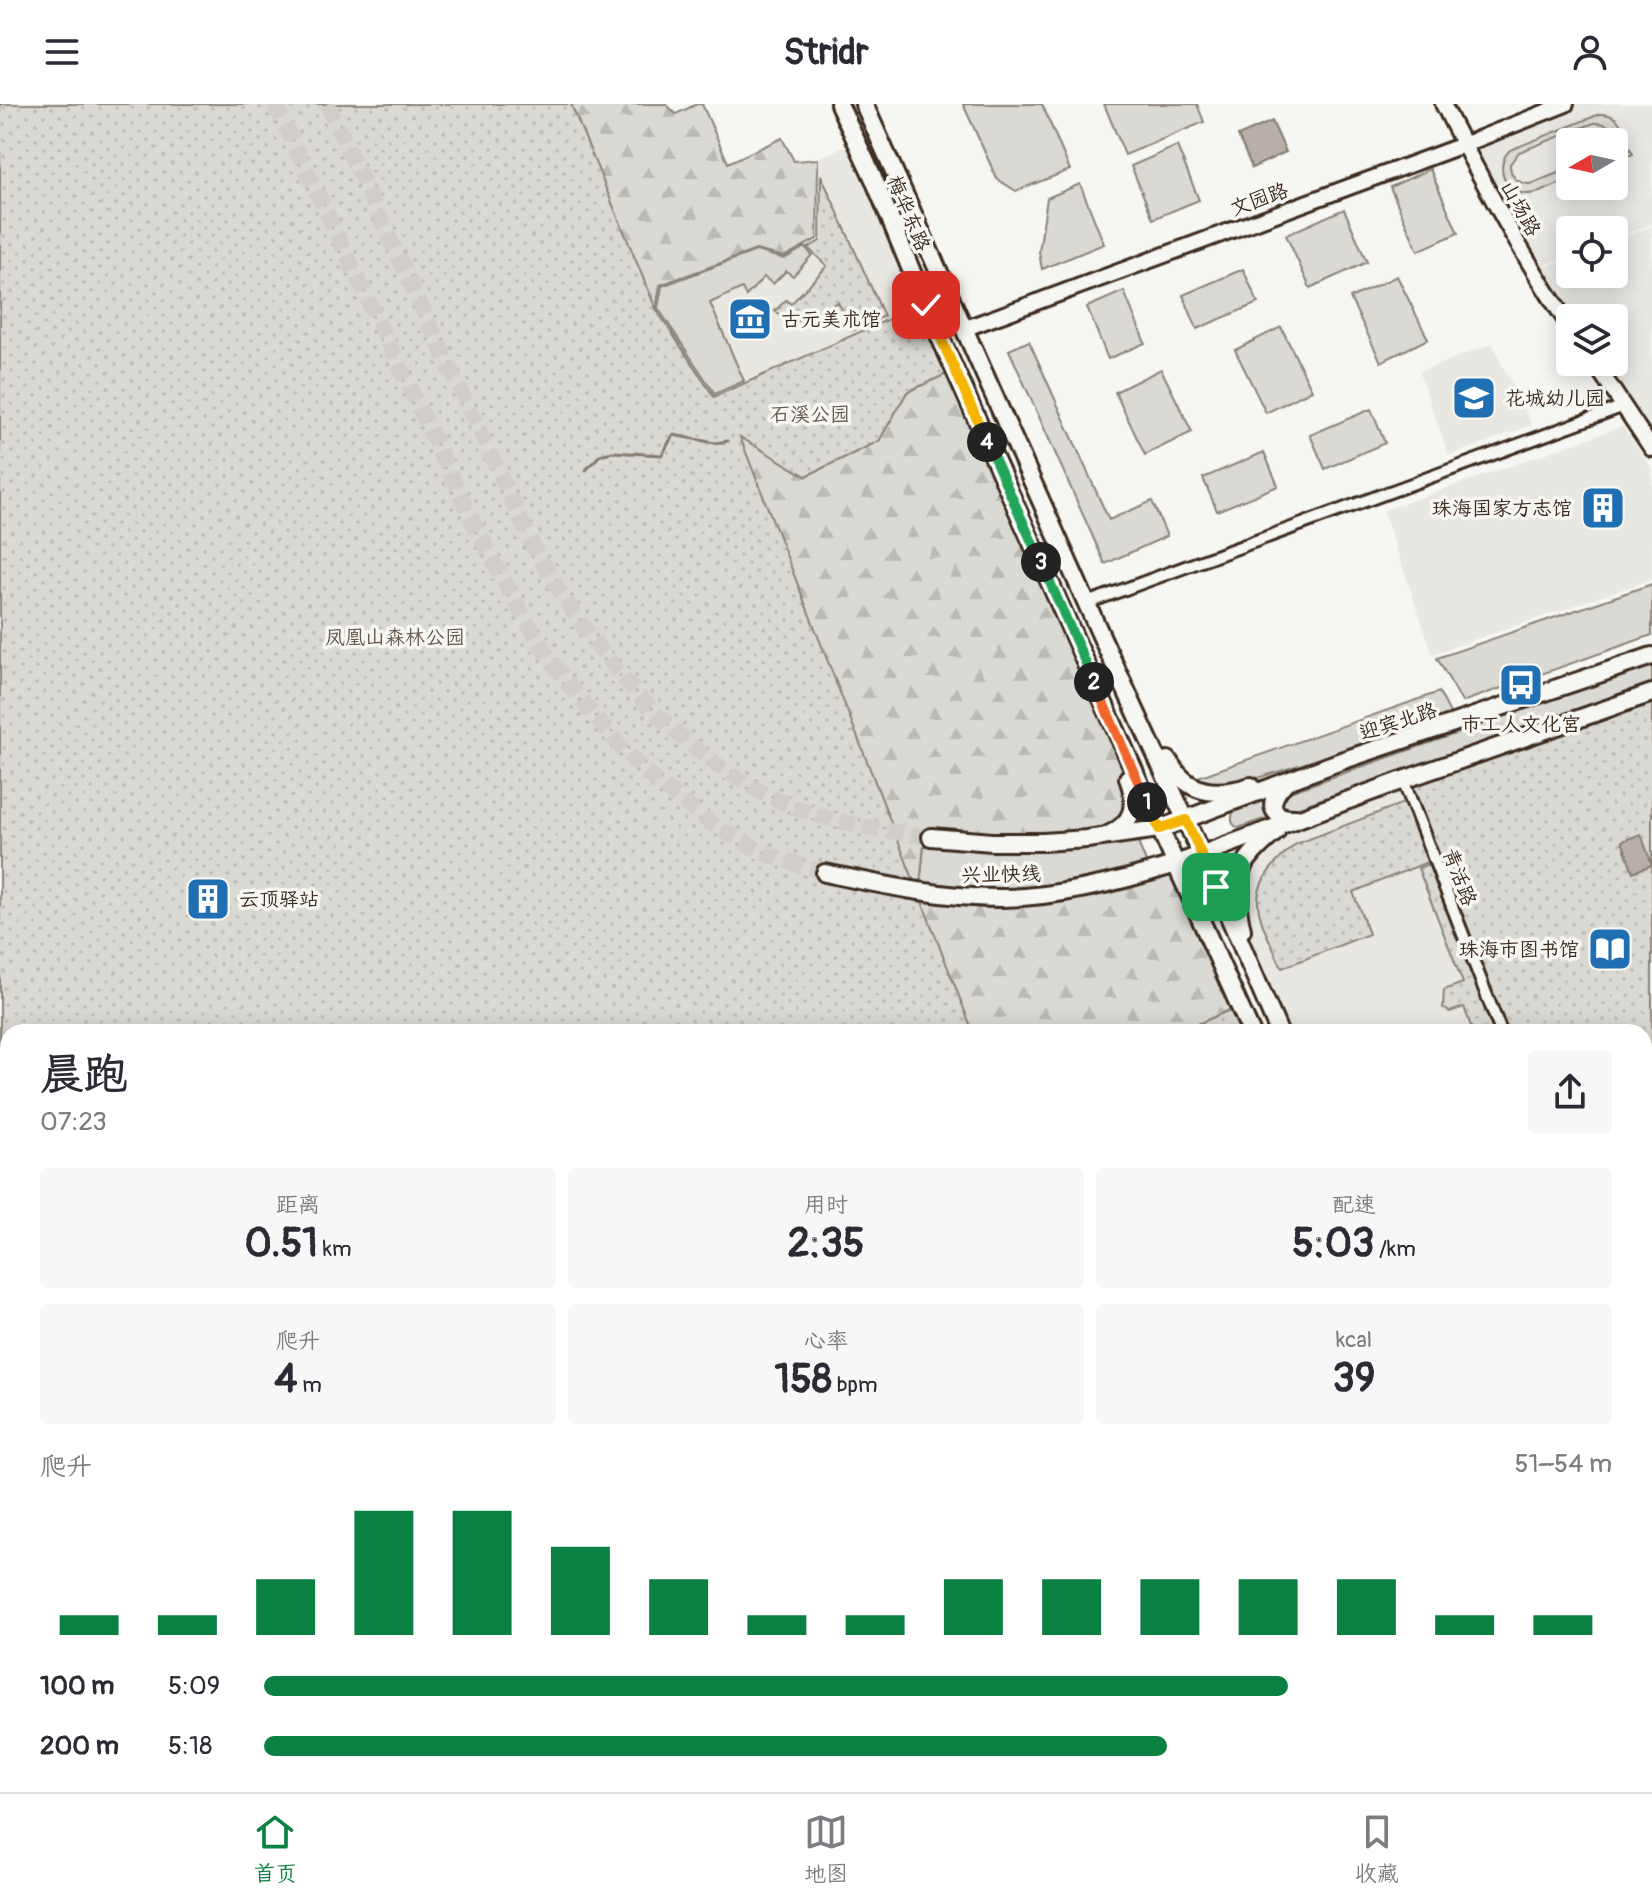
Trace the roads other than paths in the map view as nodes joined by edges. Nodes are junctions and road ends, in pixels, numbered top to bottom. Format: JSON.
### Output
{"nodes":[{"id":1,"x":839,"y":104,"type":"edge"},
{"id":2,"x":864,"y":104,"type":"edge"},
{"id":3,"x":1443,"y":104,"type":"edge"},
{"id":4,"x":1566,"y":104,"type":"edge"},
{"id":5,"x":1463,"y":145,"type":"junction"},
{"id":6,"x":1556,"y":307,"type":"edge"},
{"id":7,"x":966,"y":328,"type":"junction"},
{"id":8,"x":1604,"y":376,"type":"edge"},
{"id":9,"x":1624,"y":406,"type":"junction"},
{"id":10,"x":1652,"y":449,"type":"edge"},
{"id":11,"x":1087,"y":603,"type":"junction"},
{"id":12,"x":1103,"y":640,"type":"junction"},
{"id":13,"x":1652,"y":656,"type":"edge"},
{"id":14,"x":1083,"y":657,"type":"junction"},
{"id":15,"x":1652,"y":693,"type":"edge"},
{"id":16,"x":1341,"y":761,"type":"junction"},
{"id":17,"x":1403,"y":780,"type":"junction"},
{"id":18,"x":1284,"y":784,"type":"junction"},
{"id":19,"x":1186,"y":820,"type":"junction"},
{"id":20,"x":1295,"y":820,"type":"junction"},
{"id":21,"x":1159,"y":829,"type":"junction"},
{"id":22,"x":931,"y":837,"type":"tunnel mouth"},
{"id":23,"x":1102,"y":837,"type":"junction"},
{"id":24,"x":1202,"y":854,"type":"junction"},
{"id":25,"x":1176,"y":864,"type":"junction"},
{"id":26,"x":825,"y":873,"type":"tunnel mouth"},
{"id":27,"x":1255,"y":974,"type":"junction"},
{"id":28,"x":1247,"y":1024,"type":"edge"},
{"id":29,"x":1276,"y":1024,"type":"edge"},
{"id":30,"x":1498,"y":1024,"type":"edge"}],
"edges":[{"from":1,"to":14,"type":"main road","name":"梅华东路"},
{"from":2,"to":7,"type":"main road","name":"梅华东路"},
{"from":3,"to":5,"type":"street","name":"山场路"},
{"from":4,"to":5,"type":"street","name":"文园路"},
{"from":5,"to":6,"type":"street","name":"山场路"},
{"from":5,"to":7,"type":"street","name":"文园路"},
{"from":7,"to":11,"type":"main road","name":"梅华东路"},
{"from":8,"to":9,"type":"street"},
{"from":9,"to":10,"type":"street"},
{"from":9,"to":11,"type":"street"},
{"from":11,"to":12,"type":"main road","name":"梅华东路"},
{"from":12,"to":16,"type":"main road"},
{"from":12,"to":19,"type":"main road","name":"梅华东路"},
{"from":13,"to":16,"type":"main road","name":"迎宾北路"},
{"from":14,"to":21,"type":"main road","name":"梅华东路"},
{"from":14,"to":23,"type":"main road"},
{"from":15,"to":17,"type":"main road"},
{"from":16,"to":18,"type":"main road","name":"迎宾北路"},
{"from":17,"to":20,"type":"main road"},
{"from":17,"to":30,"type":"street","name":"青活路"},
{"from":18,"to":19,"type":"main road","name":"迎宾北路"},
{"from":18,"to":20,"type":"main road"},
{"from":19,"to":21,"type":"main road","name":"迎宾北路"},
{"from":19,"to":24,"type":"main road","name":"梅华东路"},
{"from":20,"to":24,"type":"main road"},
{"from":20,"to":27,"type":"main road"},
{"from":21,"to":23,"type":"main road","name":"兴业快线"},
{"from":21,"to":25,"type":"main road","name":"梅华东路"},
{"from":22,"to":23,"type":"main road","name":"兴业快线"},
{"from":24,"to":25,"type":"main road"},
{"from":24,"to":27,"type":"main road","name":"梅华东路"},
{"from":25,"to":26,"type":"main road","name":"兴业快线"},
{"from":25,"to":28,"type":"main road","name":"梅华东路"},
{"from":27,"to":29,"type":"main road"}]}
